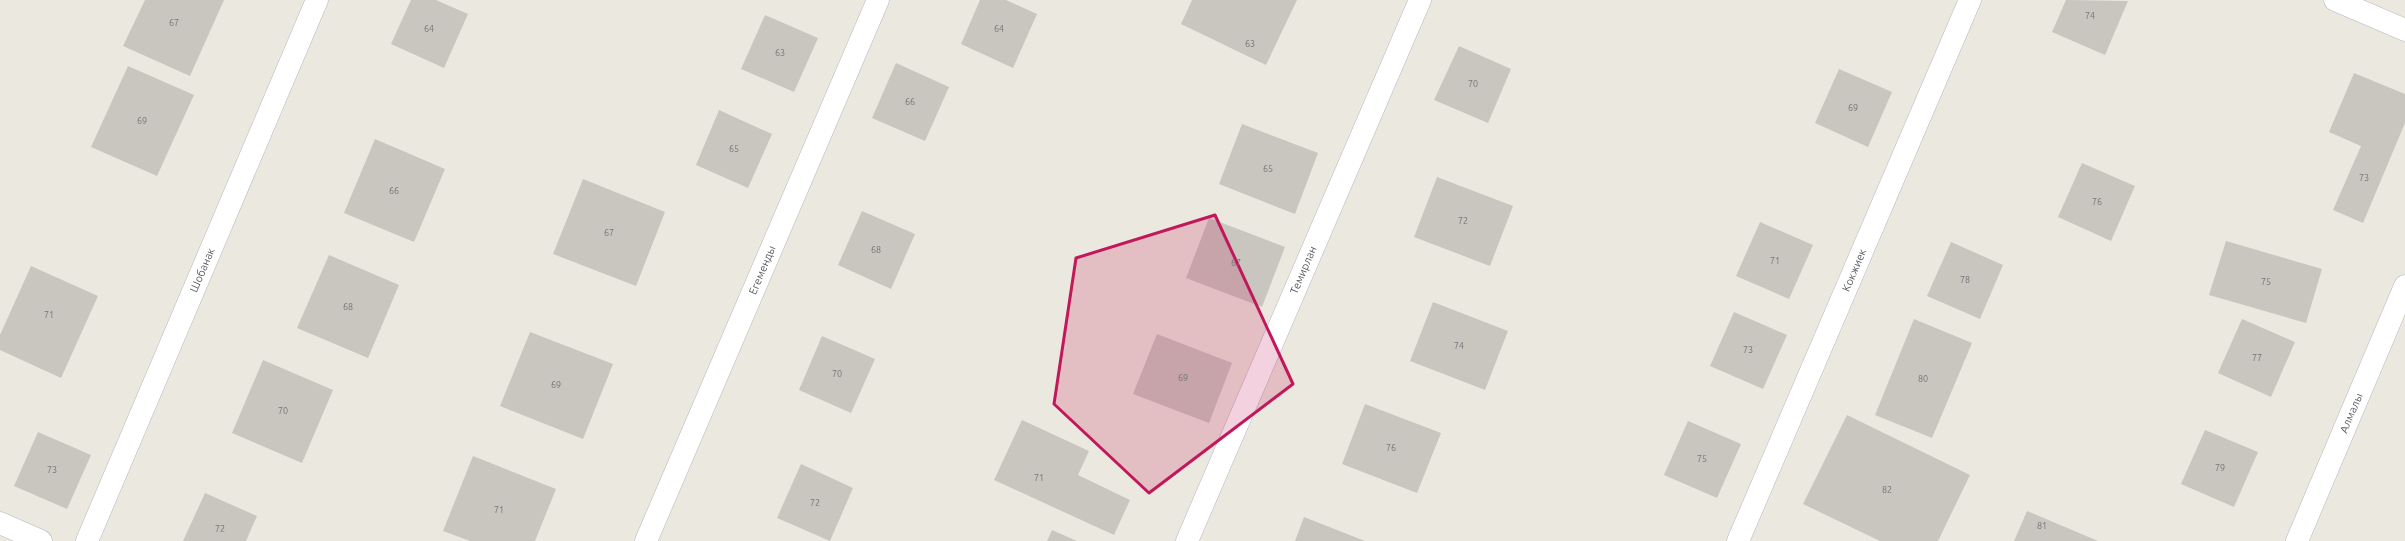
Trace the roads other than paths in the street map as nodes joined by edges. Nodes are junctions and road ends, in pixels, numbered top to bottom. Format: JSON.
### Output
{"nodes":[{"id":1,"x":317,"y":0,"type":"edge"},
{"id":2,"x":878,"y":0,"type":"edge"},
{"id":3,"x":1420,"y":0,"type":"edge"},
{"id":4,"x":1970,"y":0,"type":"edge"},
{"id":5,"x":2335,"y":0,"type":"edge"},
{"id":6,"x":2405,"y":30,"type":"edge"},
{"id":7,"x":2405,"y":286,"type":"edge"},
{"id":8,"x":0,"y":523,"type":"edge"},
{"id":9,"x":41,"y":541,"type":"edge"},
{"id":10,"x":87,"y":541,"type":"edge"},
{"id":11,"x":646,"y":541,"type":"edge"},
{"id":12,"x":1187,"y":541,"type":"edge"},
{"id":13,"x":1738,"y":541,"type":"edge"},
{"id":14,"x":2297,"y":541,"type":"edge"}],
"edges":[{"from":1,"to":10,"type":"street","name":"Шобанак"},
{"from":2,"to":11,"type":"street","name":"Егеменды"},
{"from":3,"to":12,"type":"street","name":"Темирлан"},
{"from":4,"to":13,"type":"street","name":"Кокжиек"},
{"from":5,"to":6,"type":"street"},
{"from":7,"to":14,"type":"street","name":"Алмалы"},
{"from":8,"to":9,"type":"street"}]}
